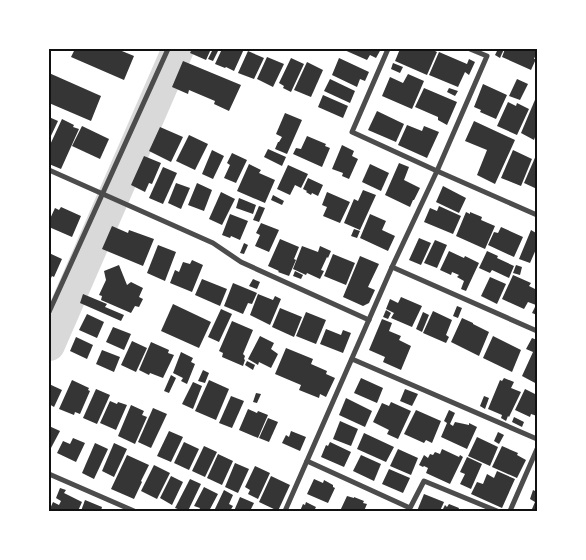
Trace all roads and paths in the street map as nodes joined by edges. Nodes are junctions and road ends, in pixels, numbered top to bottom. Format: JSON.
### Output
{"nodes":[{"id":1,"x":168,"y":49,"type":"edge"},
{"id":2,"x":388,"y":49,"type":"edge"},
{"id":3,"x":470,"y":49,"type":"edge"},
{"id":4,"x":49,"y":170,"type":"edge"},
{"id":5,"x":437,"y":171,"type":"junction"},
{"id":6,"x":102,"y":194,"type":"junction"},
{"id":7,"x":537,"y":214,"type":"edge"},
{"id":8,"x":392,"y":267,"type":"junction"},
{"id":9,"x":49,"y":293,"type":"edge"},
{"id":10,"x":56,"y":296,"type":"junction"},
{"id":11,"x":49,"y":312,"type":"edge"},
{"id":12,"x":369,"y":320,"type":"junction"},
{"id":13,"x":537,"y":331,"type":"edge"},
{"id":14,"x":352,"y":359,"type":"junction"},
{"id":15,"x":537,"y":439,"type":"edge"},
{"id":16,"x":537,"y":448,"type":"edge"},
{"id":17,"x":307,"y":461,"type":"junction"},
{"id":18,"x":49,"y":474,"type":"edge"},
{"id":19,"x":134,"y":511,"type":"edge"},
{"id":20,"x":285,"y":511,"type":"edge"},
{"id":21,"x":497,"y":511,"type":"edge"},
{"id":22,"x":510,"y":511,"type":"edge"}],
"edges":[{"from":1,"to":6,"type":"street"},
{"from":2,"to":5,"type":"street"},
{"from":3,"to":5,"type":"street"},
{"from":4,"to":6,"type":"street"},
{"from":5,"to":7,"type":"street"},
{"from":5,"to":8,"type":"street"},
{"from":6,"to":10,"type":"street"},
{"from":6,"to":12,"type":"street"},
{"from":8,"to":12,"type":"street"},
{"from":8,"to":13,"type":"street"},
{"from":9,"to":10,"type":"street"},
{"from":10,"to":11,"type":"street"},
{"from":12,"to":14,"type":"street"},
{"from":14,"to":15,"type":"street"},
{"from":14,"to":17,"type":"street"},
{"from":16,"to":22,"type":"street"},
{"from":17,"to":20,"type":"street"},
{"from":17,"to":21,"type":"street"},
{"from":18,"to":19,"type":"street"}]}
